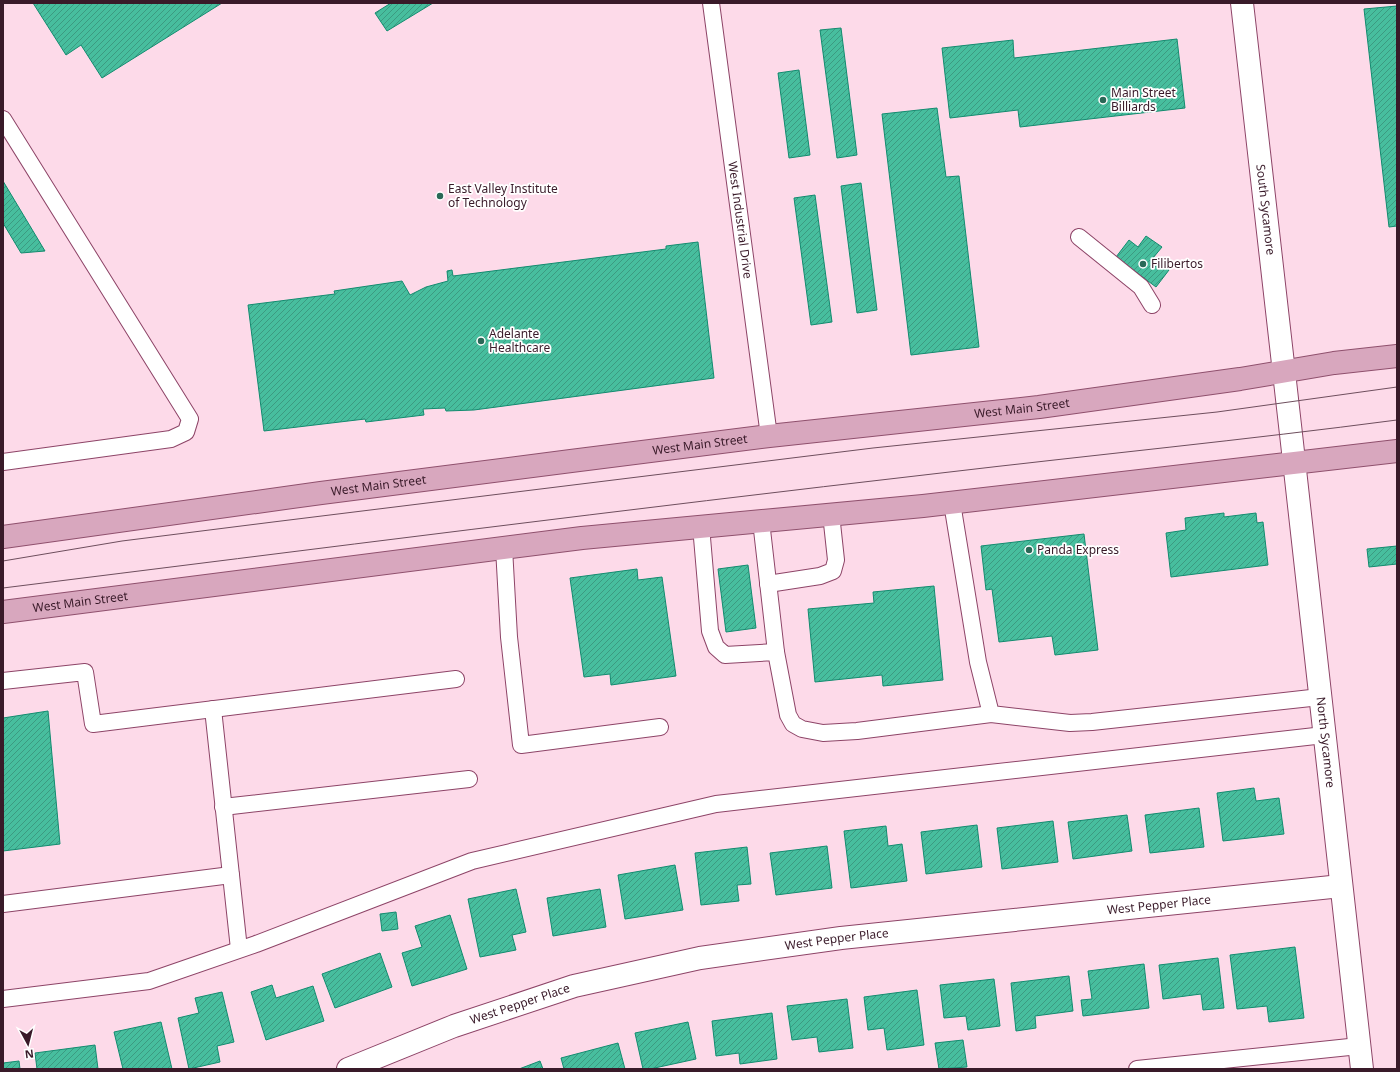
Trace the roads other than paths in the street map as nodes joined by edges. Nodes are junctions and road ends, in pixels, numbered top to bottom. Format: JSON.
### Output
{"nodes":[{"id":1,"x":711,"y":3,"type":"edge"},
{"id":2,"x":1242,"y":3,"type":"edge"},
{"id":3,"x":3,"y":119,"type":"edge"},
{"id":4,"x":1079,"y":237,"type":"dead end"},
{"id":5,"x":1152,"y":305,"type":"dead end"},
{"id":6,"x":1397,"y":356,"type":"edge"},
{"id":7,"x":1284,"y":372,"type":"junction"},
{"id":8,"x":1289,"y":416,"type":"joint"},
{"id":9,"x":769,"y":436,"type":"junction"},
{"id":10,"x":1397,"y":451,"type":"edge"},
{"id":11,"x":3,"y":462,"type":"edge"},
{"id":12,"x":1294,"y":464,"type":"junction"},
{"id":13,"x":952,"y":502,"type":"junction"},
{"id":14,"x":831,"y":514,"type":"junction"},
{"id":15,"x":761,"y":521,"type":"junction"},
{"id":16,"x":702,"y":526,"type":"junction"},
{"id":17,"x":3,"y":537,"type":"edge"},
{"id":18,"x":504,"y":548,"type":"junction"},
{"id":19,"x":768,"y":584,"type":"junction"},
{"id":20,"x":3,"y":612,"type":"edge"},
{"id":21,"x":776,"y":652,"type":"junction"},
{"id":22,"x":456,"y":679,"type":"dead end"},
{"id":23,"x":3,"y":681,"type":"edge"},
{"id":24,"x":1320,"y":697,"type":"junction"},
{"id":25,"x":212,"y":709,"type":"junction"},
{"id":26,"x":991,"y":714,"type":"junction"},
{"id":27,"x":660,"y":727,"type":"dead end"},
{"id":28,"x":1324,"y":735,"type":"junction"},
{"id":29,"x":469,"y":779,"type":"dead end"},
{"id":30,"x":224,"y":807,"type":"junction"},
{"id":31,"x":231,"y":875,"type":"junction"},
{"id":32,"x":1342,"y":886,"type":"junction"},
{"id":33,"x":3,"y":904,"type":"edge"},
{"id":34,"x":239,"y":950,"type":"junction"},
{"id":35,"x":3,"y":999,"type":"edge"},
{"id":36,"x":1359,"y":1046,"type":"junction"},
{"id":37,"x":348,"y":1069,"type":"edge"},
{"id":38,"x":1137,"y":1069,"type":"edge"},
{"id":39,"x":1362,"y":1069,"type":"edge"}],
"edges":[{"from":1,"to":9,"type":"lane","name":"West Industrial Drive"},
{"from":2,"to":7,"type":"street","name":"South Sycamore"},
{"from":3,"to":11,"type":"lane"},
{"from":4,"to":5,"type":"lane"},
{"from":6,"to":7,"type":"main road","name":"West Main Street"},
{"from":7,"to":8,"type":"street","name":"South Sycamore"},
{"from":7,"to":9,"type":"main road","name":"West Main Street"},
{"from":8,"to":12,"type":"street","name":"North Sycamore"},
{"from":9,"to":17,"type":"main road","name":"West Main Street"},
{"from":10,"to":12,"type":"main road","name":"West Main Street"},
{"from":12,"to":13,"type":"main road","name":"West Main Street"},
{"from":12,"to":24,"type":"street","name":"North Sycamore"},
{"from":13,"to":14,"type":"main road","name":"West Main Street"},
{"from":13,"to":26,"type":"lane"},
{"from":14,"to":15,"type":"main road","name":"West Main Street"},
{"from":14,"to":19,"type":"lane"},
{"from":15,"to":16,"type":"main road","name":"West Main Street"},
{"from":15,"to":19,"type":"lane"},
{"from":16,"to":18,"type":"main road","name":"West Main Street"},
{"from":16,"to":21,"type":"lane"},
{"from":18,"to":20,"type":"main road","name":"West Main Street"},
{"from":18,"to":27,"type":"lane"},
{"from":19,"to":21,"type":"lane"},
{"from":21,"to":26,"type":"lane"},
{"from":22,"to":25,"type":"lane"},
{"from":23,"to":25,"type":"lane"},
{"from":24,"to":26,"type":"lane"},
{"from":24,"to":28,"type":"street","name":"North Sycamore"},
{"from":25,"to":30,"type":"lane"},
{"from":28,"to":32,"type":"street","name":"North Sycamore"},
{"from":28,"to":34,"type":"lane"},
{"from":29,"to":30,"type":"lane"},
{"from":30,"to":31,"type":"lane"},
{"from":31,"to":33,"type":"lane"},
{"from":31,"to":34,"type":"lane"},
{"from":32,"to":36,"type":"street","name":"North Sycamore"},
{"from":32,"to":37,"type":"street","name":"West Pepper Place"},
{"from":34,"to":35,"type":"lane"},
{"from":36,"to":38,"type":"lane"},
{"from":36,"to":39,"type":"street","name":"North Sycamore"}]}
